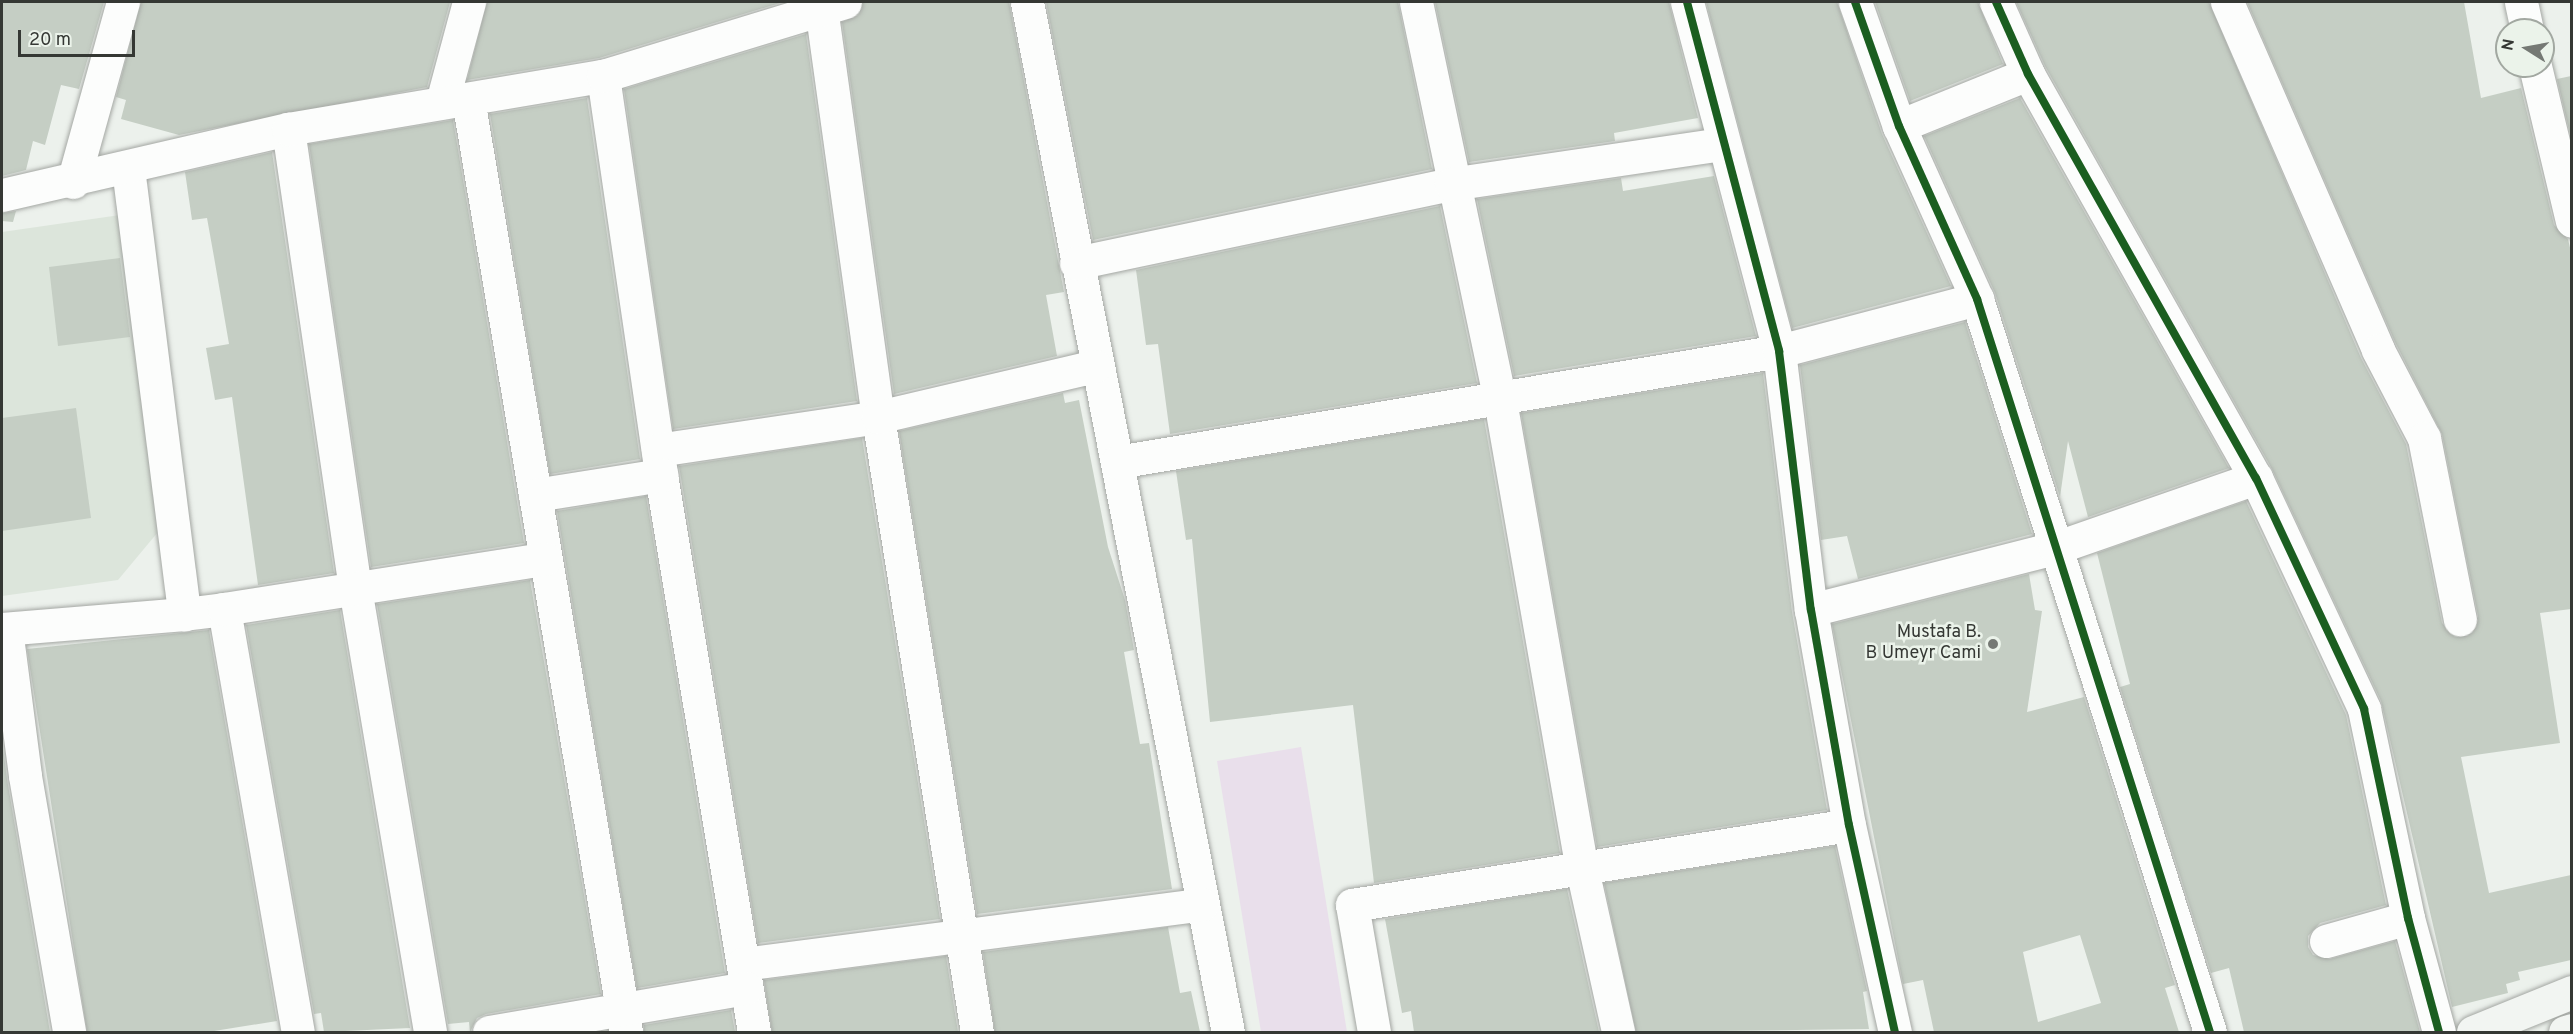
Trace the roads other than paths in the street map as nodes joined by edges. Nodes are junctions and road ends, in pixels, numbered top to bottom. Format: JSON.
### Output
{"nodes":[{"id":1,"x":123,"y":2,"type":"edge"},
{"id":2,"x":469,"y":2,"type":"edge"},
{"id":3,"x":1027,"y":2,"type":"edge"},
{"id":4,"x":1416,"y":2,"type":"edge"},
{"id":5,"x":1687,"y":2,"type":"edge"},
{"id":6,"x":1855,"y":2,"type":"edge"},
{"id":7,"x":1996,"y":2,"type":"edge"},
{"id":8,"x":2227,"y":2,"type":"edge"},
{"id":9,"x":2522,"y":2,"type":"edge"},
{"id":10,"x":833,"y":4,"type":"edge"},
{"id":11,"x":2525,"y":18,"type":"edge"},
{"id":12,"x":2028,"y":74,"type":"junction"},
{"id":13,"x":603,"y":76,"type":"junction"},
{"id":14,"x":2538,"y":78,"type":"edge"},
{"id":15,"x":455,"y":101,"type":"junction"},
{"id":16,"x":1899,"y":126,"type":"junction"},
{"id":17,"x":288,"y":129,"type":"junction"},
{"id":18,"x":1723,"y":144,"type":"junction"},
{"id":19,"x":128,"y":168,"type":"junction"},
{"id":20,"x":73,"y":182,"type":"junction"},
{"id":21,"x":1452,"y":184,"type":"junction"},
{"id":22,"x":2,"y":195,"type":"edge"},
{"id":23,"x":2571,"y":221,"type":"edge"},
{"id":24,"x":1076,"y":263,"type":"junction"},
{"id":25,"x":1977,"y":299,"type":"junction"},
{"id":26,"x":1779,"y":351,"type":"junction"},
{"id":27,"x":1095,"y":366,"type":"junction"},
{"id":28,"x":1500,"y":400,"type":"junction"},
{"id":29,"x":878,"y":417,"type":"junction"},
{"id":30,"x":659,"y":462,"type":"junction"},
{"id":31,"x":1117,"y":462,"type":"junction"},
{"id":32,"x":2256,"y":478,"type":"junction"},
{"id":33,"x":535,"y":495,"type":"junction"},
{"id":34,"x":2055,"y":548,"type":"junction"},
{"id":35,"x":545,"y":559,"type":"junction"},
{"id":36,"x":354,"y":588,"type":"junction"},
{"id":37,"x":224,"y":609,"type":"junction"},
{"id":38,"x":1811,"y":610,"type":"junction"},
{"id":39,"x":184,"y":614,"type":"junction"},
{"id":40,"x":2460,"y":619,"type":"dead end"},
{"id":41,"x":4,"y":629,"type":"edge"},
{"id":42,"x":1849,"y":825,"type":"junction"},
{"id":43,"x":1582,"y":869,"type":"junction"},
{"id":44,"x":1202,"y":904,"type":"junction"},
{"id":45,"x":2408,"y":918,"type":"junction"},
{"id":46,"x":960,"y":935,"type":"junction"},
{"id":47,"x":2326,"y":941,"type":"dead end"},
{"id":48,"x":745,"y":976,"type":"junction"},
{"id":49,"x":2571,"y":992,"type":"edge"},
{"id":50,"x":625,"y":1023,"type":"edge"},
{"id":51,"x":2571,"y":1030,"type":"edge"},
{"id":52,"x":69,"y":1032,"type":"edge"},
{"id":53,"x":298,"y":1032,"type":"edge"},
{"id":54,"x":430,"y":1032,"type":"edge"},
{"id":55,"x":489,"y":1032,"type":"edge"},
{"id":56,"x":754,"y":1032,"type":"edge"},
{"id":57,"x":977,"y":1032,"type":"edge"},
{"id":58,"x":1228,"y":1032,"type":"edge"},
{"id":59,"x":1374,"y":1032,"type":"edge"},
{"id":60,"x":1618,"y":1032,"type":"edge"},
{"id":61,"x":1895,"y":1032,"type":"edge"},
{"id":62,"x":2210,"y":1032,"type":"edge"},
{"id":63,"x":2439,"y":1032,"type":"edge"},
{"id":64,"x":2473,"y":1032,"type":"edge"},
{"id":65,"x":2565,"y":1032,"type":"edge"}],
"edges":[{"from":1,"to":20,"type":"street"},
{"from":2,"to":15,"type":"street"},
{"from":3,"to":24,"type":"street"},
{"from":4,"to":21,"type":"street"},
{"from":5,"to":18,"type":"street"},
{"from":6,"to":16,"type":"street"},
{"from":7,"to":12,"type":"street"},
{"from":8,"to":40,"type":"street"},
{"from":9,"to":11,"type":"street"},
{"from":10,"to":13,"type":"street"},
{"from":10,"to":29,"type":"street"},
{"from":12,"to":16,"type":"street"},
{"from":12,"to":32,"type":"street"},
{"from":13,"to":15,"type":"street"},
{"from":13,"to":30,"type":"street"},
{"from":14,"to":23,"type":"street"},
{"from":15,"to":17,"type":"street"},
{"from":15,"to":33,"type":"street"},
{"from":16,"to":25,"type":"street"},
{"from":17,"to":19,"type":"street"},
{"from":17,"to":36,"type":"street"},
{"from":18,"to":21,"type":"street"},
{"from":18,"to":26,"type":"street"},
{"from":19,"to":20,"type":"street"},
{"from":19,"to":39,"type":"street"},
{"from":20,"to":22,"type":"street"},
{"from":21,"to":24,"type":"street"},
{"from":21,"to":28,"type":"street"},
{"from":24,"to":27,"type":"street"},
{"from":25,"to":26,"type":"street"},
{"from":25,"to":34,"type":"street"},
{"from":26,"to":28,"type":"street"},
{"from":26,"to":38,"type":"street"},
{"from":27,"to":29,"type":"street"},
{"from":27,"to":31,"type":"street"},
{"from":28,"to":31,"type":"street"},
{"from":28,"to":43,"type":"street"},
{"from":29,"to":30,"type":"street"},
{"from":29,"to":46,"type":"street"},
{"from":30,"to":33,"type":"street"},
{"from":30,"to":48,"type":"street"},
{"from":31,"to":44,"type":"street"},
{"from":32,"to":34,"type":"street"},
{"from":32,"to":45,"type":"street"},
{"from":33,"to":35,"type":"street"},
{"from":34,"to":38,"type":"street"},
{"from":34,"to":62,"type":"street"},
{"from":35,"to":36,"type":"street"},
{"from":35,"to":50,"type":"street"},
{"from":36,"to":37,"type":"street"},
{"from":36,"to":54,"type":"street"},
{"from":37,"to":39,"type":"street"},
{"from":37,"to":53,"type":"street"},
{"from":38,"to":42,"type":"street"},
{"from":39,"to":41,"type":"street"},
{"from":41,"to":52,"type":"street"},
{"from":42,"to":43,"type":"street"},
{"from":42,"to":61,"type":"street"},
{"from":43,"to":59,"type":"street"},
{"from":43,"to":60,"type":"street"},
{"from":44,"to":46,"type":"street"},
{"from":44,"to":58,"type":"street"},
{"from":45,"to":47,"type":"street"},
{"from":45,"to":63,"type":"street"},
{"from":46,"to":48,"type":"street"},
{"from":46,"to":57,"type":"street"},
{"from":48,"to":50,"type":"street"},
{"from":48,"to":56,"type":"street"},
{"from":49,"to":64,"type":"main road"},
{"from":50,"to":55,"type":"street"},
{"from":51,"to":65,"type":"main road"}]}
